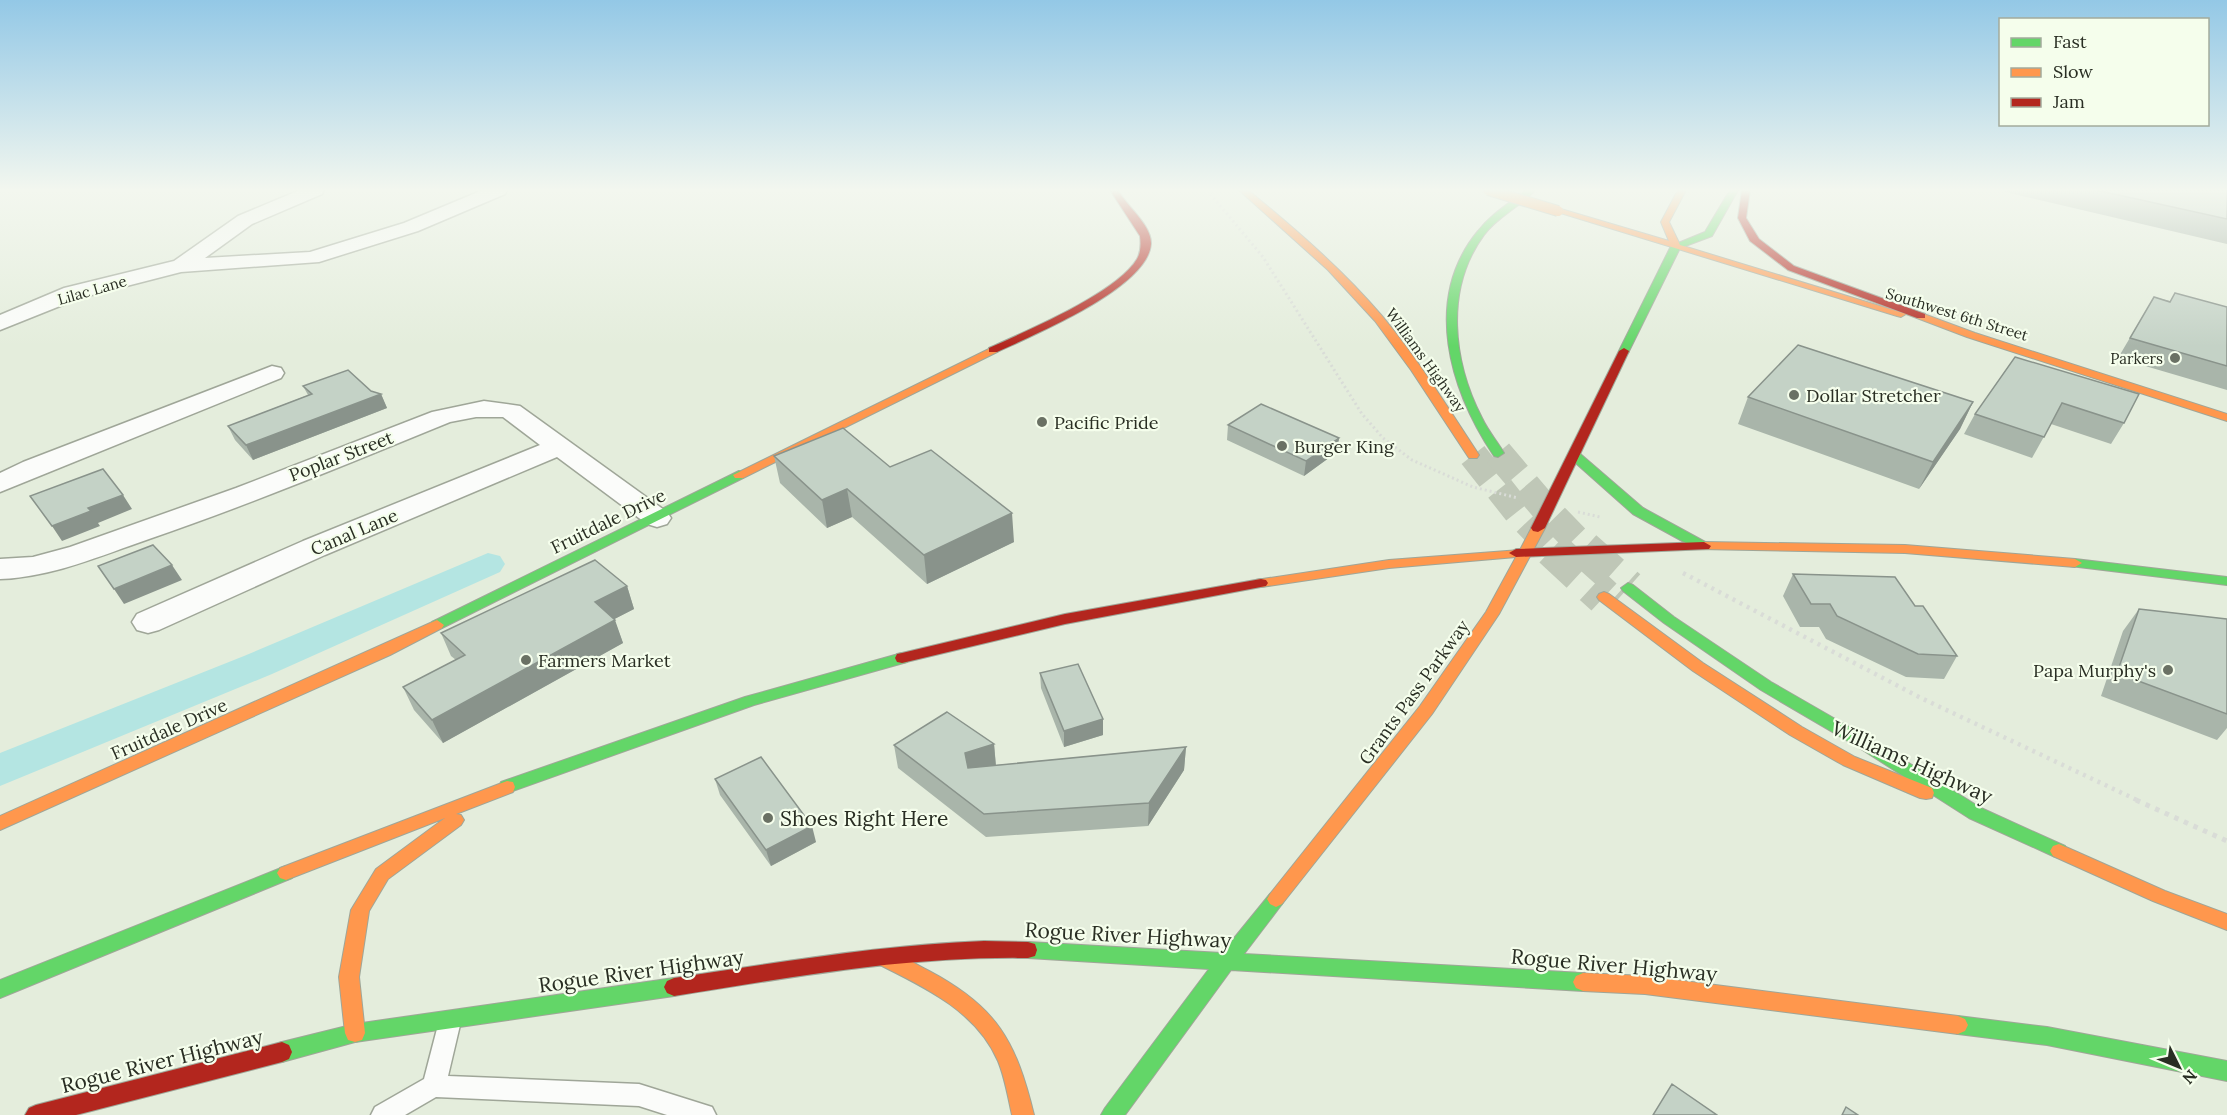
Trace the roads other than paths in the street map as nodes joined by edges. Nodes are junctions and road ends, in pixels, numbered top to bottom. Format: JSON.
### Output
{"nodes":[{"id":1,"x":214,"y":242,"type":"edge"},
{"id":2,"x":361,"y":242,"type":"edge"},
{"id":3,"x":1146,"y":242,"type":"edge"},
{"id":4,"x":1301,"y":242,"type":"edge"},
{"id":5,"x":1475,"y":242,"type":"edge"},
{"id":6,"x":1663,"y":242,"type":"edge"},
{"id":7,"x":1674,"y":242,"type":"edge"},
{"id":8,"x":1687,"y":242,"type":"edge"},
{"id":9,"x":1756,"y":242,"type":"edge"},
{"id":10,"x":1676,"y":246,"type":"junction"},
{"id":11,"x":181,"y":266,"type":"junction"},
{"id":12,"x":0,"y":323,"type":"edge"},
{"id":13,"x":1971,"y":335,"type":"junction"},
{"id":14,"x":272,"y":373,"type":"dead end"},
{"id":15,"x":2227,"y":418,"type":"edge"},
{"id":16,"x":561,"y":446,"type":"junction"},
{"id":17,"x":1498,"y":453,"type":"tunnel mouth"},
{"id":18,"x":1473,"y":455,"type":"tunnel mouth"},
{"id":19,"x":1574,"y":455,"type":"junction"},
{"id":20,"x":0,"y":484,"type":"edge"},
{"id":21,"x":657,"y":518,"type":"junction"},
{"id":22,"x":1702,"y":546,"type":"junction"},
{"id":23,"x":1525,"y":554,"type":"junction"},
{"id":24,"x":0,"y":569,"type":"edge"},
{"id":25,"x":2227,"y":581,"type":"edge"},
{"id":26,"x":1628,"y":588,"type":"tunnel mouth"},
{"id":27,"x":1604,"y":597,"type":"tunnel mouth"},
{"id":28,"x":148,"y":622,"type":"dead end"},
{"id":29,"x":501,"y":788,"type":"junction"},
{"id":30,"x":1975,"y":813,"type":"junction"},
{"id":31,"x":0,"y":823,"type":"edge"},
{"id":32,"x":2227,"y":922,"type":"edge"},
{"id":33,"x":883,"y":957,"type":"junction"},
{"id":34,"x":1228,"y":962,"type":"junction"},
{"id":35,"x":0,"y":989,"type":"edge"},
{"id":36,"x":450,"y":1019,"type":"junction"},
{"id":37,"x":355,"y":1033,"type":"junction"},
{"id":38,"x":2227,"y":1071,"type":"edge"},
{"id":39,"x":434,"y":1086,"type":"junction"},
{"id":40,"x":36,"y":1115,"type":"edge"},
{"id":41,"x":383,"y":1115,"type":"edge"},
{"id":42,"x":704,"y":1115,"type":"edge"},
{"id":43,"x":1023,"y":1115,"type":"edge"},
{"id":44,"x":1112,"y":1115,"type":"edge"}],
"edges":[{"from":1,"to":11,"type":"street"},
{"from":2,"to":11,"type":"street","name":"Lilac Lane"},
{"from":3,"to":21,"type":"main road","name":"Fruitdale Drive"},
{"from":4,"to":18,"type":"main road","name":"Williams Highway"},
{"from":5,"to":17,"type":"main road"},
{"from":6,"to":10,"type":"main road","bridge":true},
{"from":7,"to":10,"type":"main road"},
{"from":8,"to":10,"type":"main road"},
{"from":9,"to":13,"type":"main road"},
{"from":10,"to":13,"type":"main road","name":"Southwest 6th Street"},
{"from":10,"to":19,"type":"main road","name":"Grants Pass Parkway"},
{"from":11,"to":12,"type":"street","name":"Lilac Lane"},
{"from":13,"to":15,"type":"main road","name":"Southwest 6th Street"},
{"from":14,"to":20,"type":"street"},
{"from":16,"to":21,"type":"street","name":"Poplar Street"},
{"from":16,"to":24,"type":"street","name":"Poplar Street"},
{"from":16,"to":28,"type":"street","name":"Canal Lane"},
{"from":19,"to":22,"type":"main road"},
{"from":19,"to":23,"type":"main road","name":"Grants Pass Parkway"},
{"from":21,"to":31,"type":"main road","name":"Fruitdale Drive"},
{"from":22,"to":23,"type":"main road"},
{"from":22,"to":25,"type":"main road"},
{"from":23,"to":29,"type":"main road"},
{"from":23,"to":34,"type":"main road","name":"Grants Pass Parkway"},
{"from":26,"to":30,"type":"main road"},
{"from":27,"to":30,"type":"main road","name":"Williams Highway"},
{"from":29,"to":35,"type":"main road"},
{"from":29,"to":37,"type":"main road"},
{"from":30,"to":32,"type":"main road","name":"Williams Highway"},
{"from":33,"to":34,"type":"main road","name":"Rogue River Highway"},
{"from":33,"to":36,"type":"main road","name":"Rogue River Highway"},
{"from":33,"to":43,"type":"main road"},
{"from":34,"to":38,"type":"main road","name":"Rogue River Highway"},
{"from":34,"to":44,"type":"main road","name":"Grants Pass Parkway"},
{"from":36,"to":37,"type":"main road","name":"Rogue River Highway"},
{"from":36,"to":39,"type":"lane"},
{"from":37,"to":40,"type":"main road","name":"Rogue River Highway"},
{"from":39,"to":41,"type":"lane"},
{"from":39,"to":42,"type":"lane"}]}
